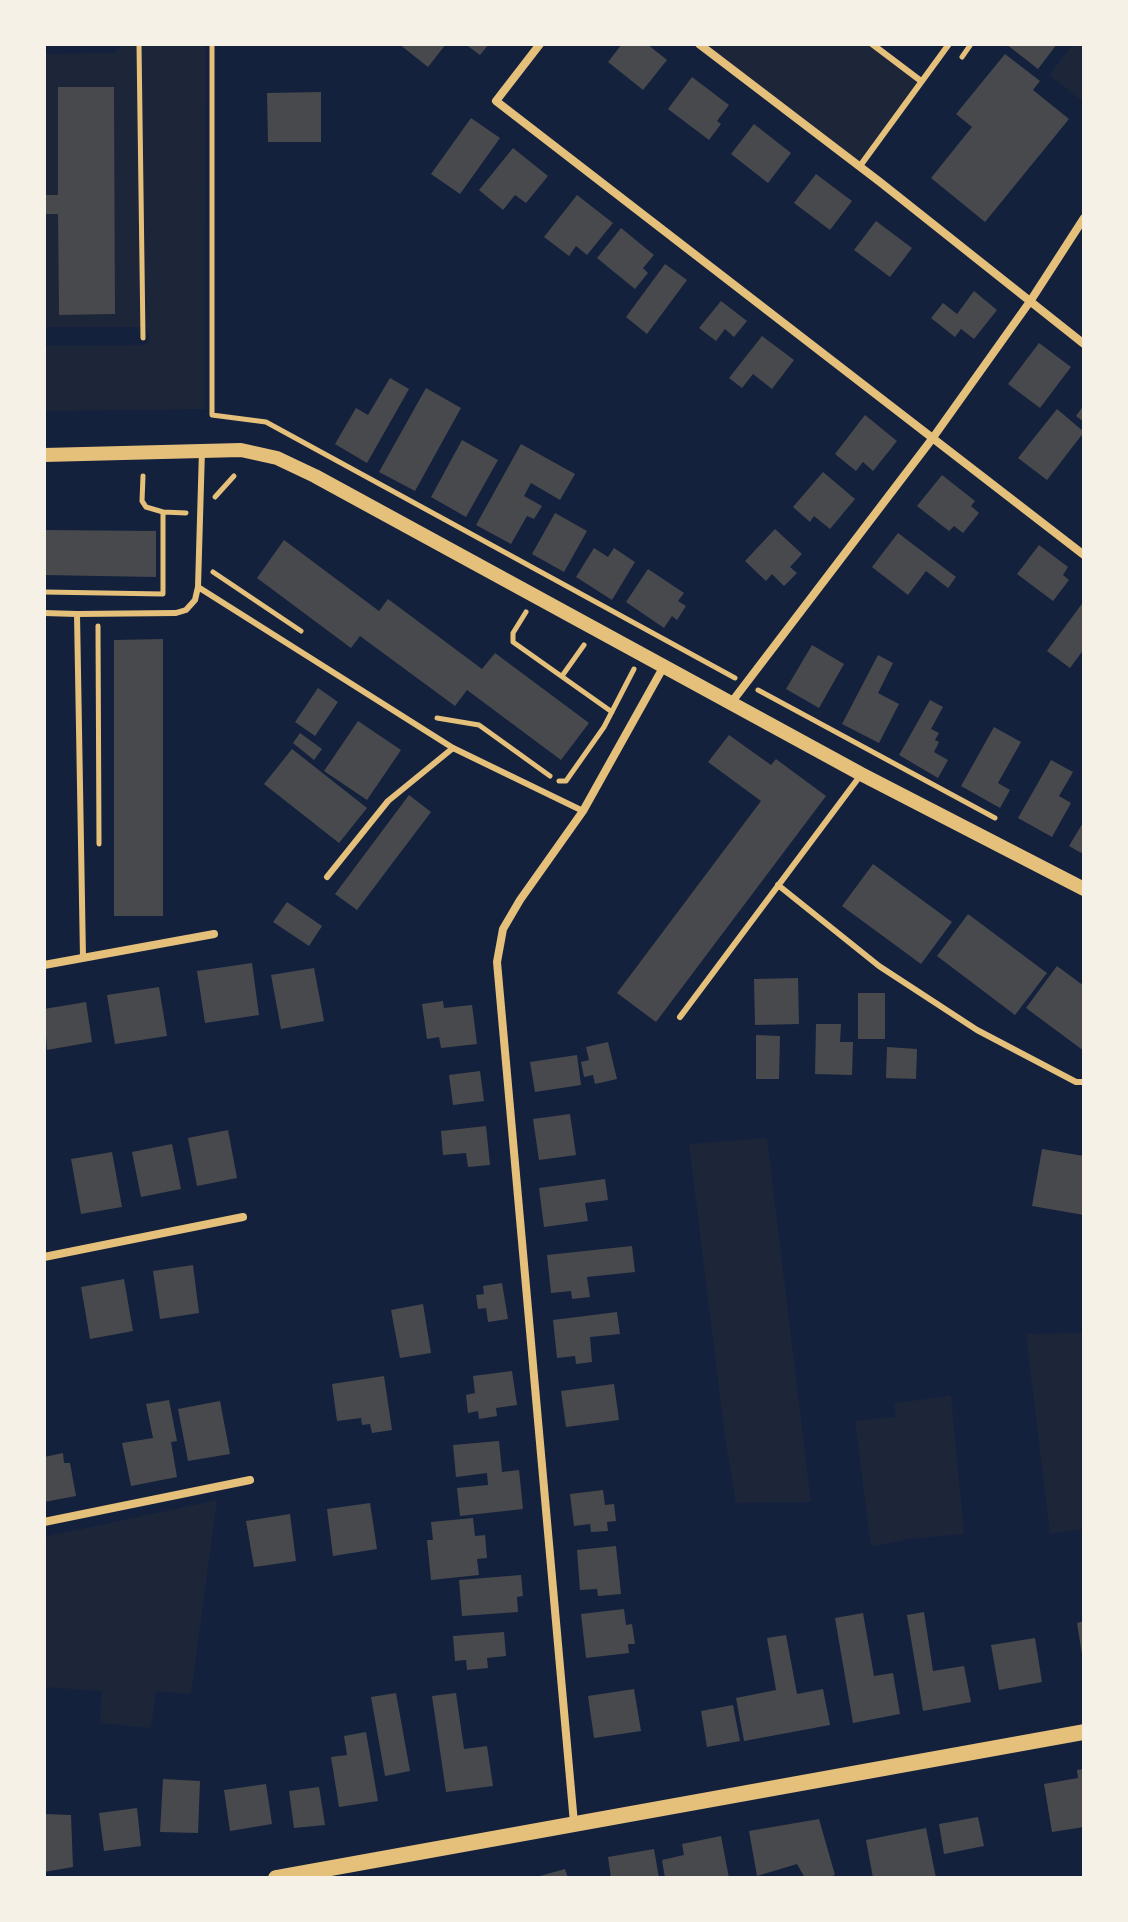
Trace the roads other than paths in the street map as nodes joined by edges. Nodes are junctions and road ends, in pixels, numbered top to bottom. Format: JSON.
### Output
{"nodes":[{"id":1,"x":540,"y":44,"type":"edge"},
{"id":2,"x":699,"y":44,"type":"edge"},
{"id":3,"x":872,"y":44,"type":"edge"},
{"id":4,"x":949,"y":44,"type":"edge"},
{"id":5,"x":921,"y":81,"type":"junction"},
{"id":6,"x":860,"y":166,"type":"junction"},
{"id":7,"x":1084,"y":218,"type":"edge"},
{"id":8,"x":1031,"y":300,"type":"junction"},
{"id":9,"x":1084,"y":344,"type":"edge"},
{"id":10,"x":932,"y":439,"type":"junction"},
{"id":11,"x":202,"y":450,"type":"junction"},
{"id":12,"x":44,"y":455,"type":"edge"},
{"id":13,"x":1084,"y":555,"type":"edge"},
{"id":14,"x":198,"y":587,"type":"junction"},
{"id":15,"x":44,"y":613,"type":"edge"},
{"id":16,"x":77,"y":614,"type":"junction"},
{"id":17,"x":664,"y":666,"type":"junction"},
{"id":18,"x":731,"y":703,"type":"junction"},
{"id":19,"x":453,"y":748,"type":"junction"},
{"id":20,"x":861,"y":774,"type":"junction"},
{"id":21,"x":583,"y":811,"type":"junction"},
{"id":22,"x":327,"y":877,"type":"dead end"},
{"id":23,"x":778,"y":885,"type":"junction"},
{"id":24,"x":1084,"y":889,"type":"edge"},
{"id":25,"x":214,"y":934,"type":"dead end"},
{"id":26,"x":83,"y":958,"type":"junction"},
{"id":27,"x":44,"y":965,"type":"edge"},
{"id":28,"x":680,"y":1017,"type":"dead end"},
{"id":29,"x":1084,"y":1082,"type":"edge"},
{"id":30,"x":243,"y":1217,"type":"dead end"},
{"id":31,"x":44,"y":1257,"type":"edge"},
{"id":32,"x":250,"y":1480,"type":"dead end"},
{"id":33,"x":44,"y":1522,"type":"edge"},
{"id":34,"x":1084,"y":1732,"type":"edge"},
{"id":35,"x":574,"y":1823,"type":"junction"},
{"id":36,"x":317,"y":1874,"type":"edge"},
{"id":37,"x":276,"y":1878,"type":"edge"}],
"edges":[{"from":1,"to":10,"type":"street"},
{"from":2,"to":6,"type":"street"},
{"from":3,"to":5,"type":"lane"},
{"from":4,"to":5,"type":"lane"},
{"from":5,"to":6,"type":"lane"},
{"from":6,"to":8,"type":"street"},
{"from":7,"to":8,"type":"street"},
{"from":8,"to":9,"type":"street"},
{"from":8,"to":10,"type":"street"},
{"from":10,"to":13,"type":"street"},
{"from":10,"to":18,"type":"street"},
{"from":11,"to":12,"type":"street"},
{"from":11,"to":14,"type":"lane"},
{"from":11,"to":17,"type":"street"},
{"from":14,"to":16,"type":"lane"},
{"from":14,"to":19,"type":"lane"},
{"from":15,"to":16,"type":"lane"},
{"from":16,"to":26,"type":"lane"},
{"from":17,"to":18,"type":"street"},
{"from":17,"to":21,"type":"street"},
{"from":18,"to":20,"type":"street"},
{"from":19,"to":21,"type":"lane"},
{"from":19,"to":22,"type":"lane"},
{"from":20,"to":23,"type":"lane"},
{"from":20,"to":24,"type":"street"},
{"from":21,"to":35,"type":"street"},
{"from":23,"to":28,"type":"lane"},
{"from":23,"to":29,"type":"lane"},
{"from":25,"to":26,"type":"street"},
{"from":26,"to":27,"type":"street"},
{"from":30,"to":31,"type":"street"},
{"from":32,"to":33,"type":"street"},
{"from":34,"to":35,"type":"main road"},
{"from":35,"to":36,"type":"main road"},
{"from":36,"to":37,"type":"main road"}]}
